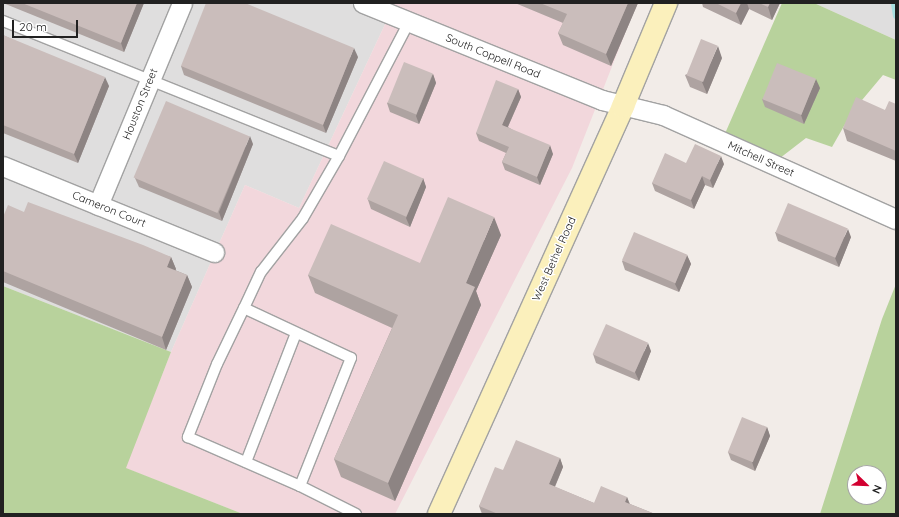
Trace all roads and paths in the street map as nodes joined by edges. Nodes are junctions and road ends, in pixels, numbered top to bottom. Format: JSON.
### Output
{"nodes":[{"id":1,"x":182,"y":3,"type":"edge"},
{"id":2,"x":363,"y":3,"type":"edge"},
{"id":3,"x":666,"y":3,"type":"edge"},
{"id":4,"x":3,"y":21,"type":"edge"},
{"id":5,"x":409,"y":22,"type":"junction"},
{"id":6,"x":149,"y":81,"type":"junction"},
{"id":7,"x":623,"y":106,"type":"junction"},
{"id":8,"x":339,"y":156,"type":"junction"},
{"id":9,"x":3,"y":166,"type":"edge"},
{"id":10,"x":98,"y":204,"type":"junction"},
{"id":11,"x":896,"y":219,"type":"edge"},
{"id":12,"x":214,"y":252,"type":"dead end"},
{"id":13,"x":244,"y":308,"type":"junction"},
{"id":14,"x":296,"y":333,"type":"junction"},
{"id":15,"x":246,"y":462,"type":"junction"},
{"id":16,"x":300,"y":486,"type":"junction"},
{"id":17,"x":356,"y":514,"type":"edge"},
{"id":18,"x":439,"y":514,"type":"edge"}],
"edges":[{"from":1,"to":6,"type":"street","name":"Houston Street"},
{"from":2,"to":5,"type":"street","name":"South Coppell Road"},
{"from":3,"to":7,"type":"main road","name":"West Bethel Road"},
{"from":4,"to":6,"type":"lane"},
{"from":5,"to":7,"type":"street","name":"South Coppell Road"},
{"from":5,"to":8,"type":"lane"},
{"from":6,"to":8,"type":"lane"},
{"from":6,"to":10,"type":"street","name":"Houston Street"},
{"from":7,"to":11,"type":"street","name":"Mitchell Street"},
{"from":7,"to":18,"type":"main road","name":"West Bethel Road"},
{"from":8,"to":13,"type":"lane"},
{"from":9,"to":10,"type":"street","name":"Cameron Court"},
{"from":10,"to":12,"type":"street","name":"Cameron Court"},
{"from":13,"to":14,"type":"lane"},
{"from":13,"to":15,"type":"lane"},
{"from":14,"to":15,"type":"lane"},
{"from":14,"to":16,"type":"lane"},
{"from":15,"to":16,"type":"lane"},
{"from":16,"to":17,"type":"lane"}]}
